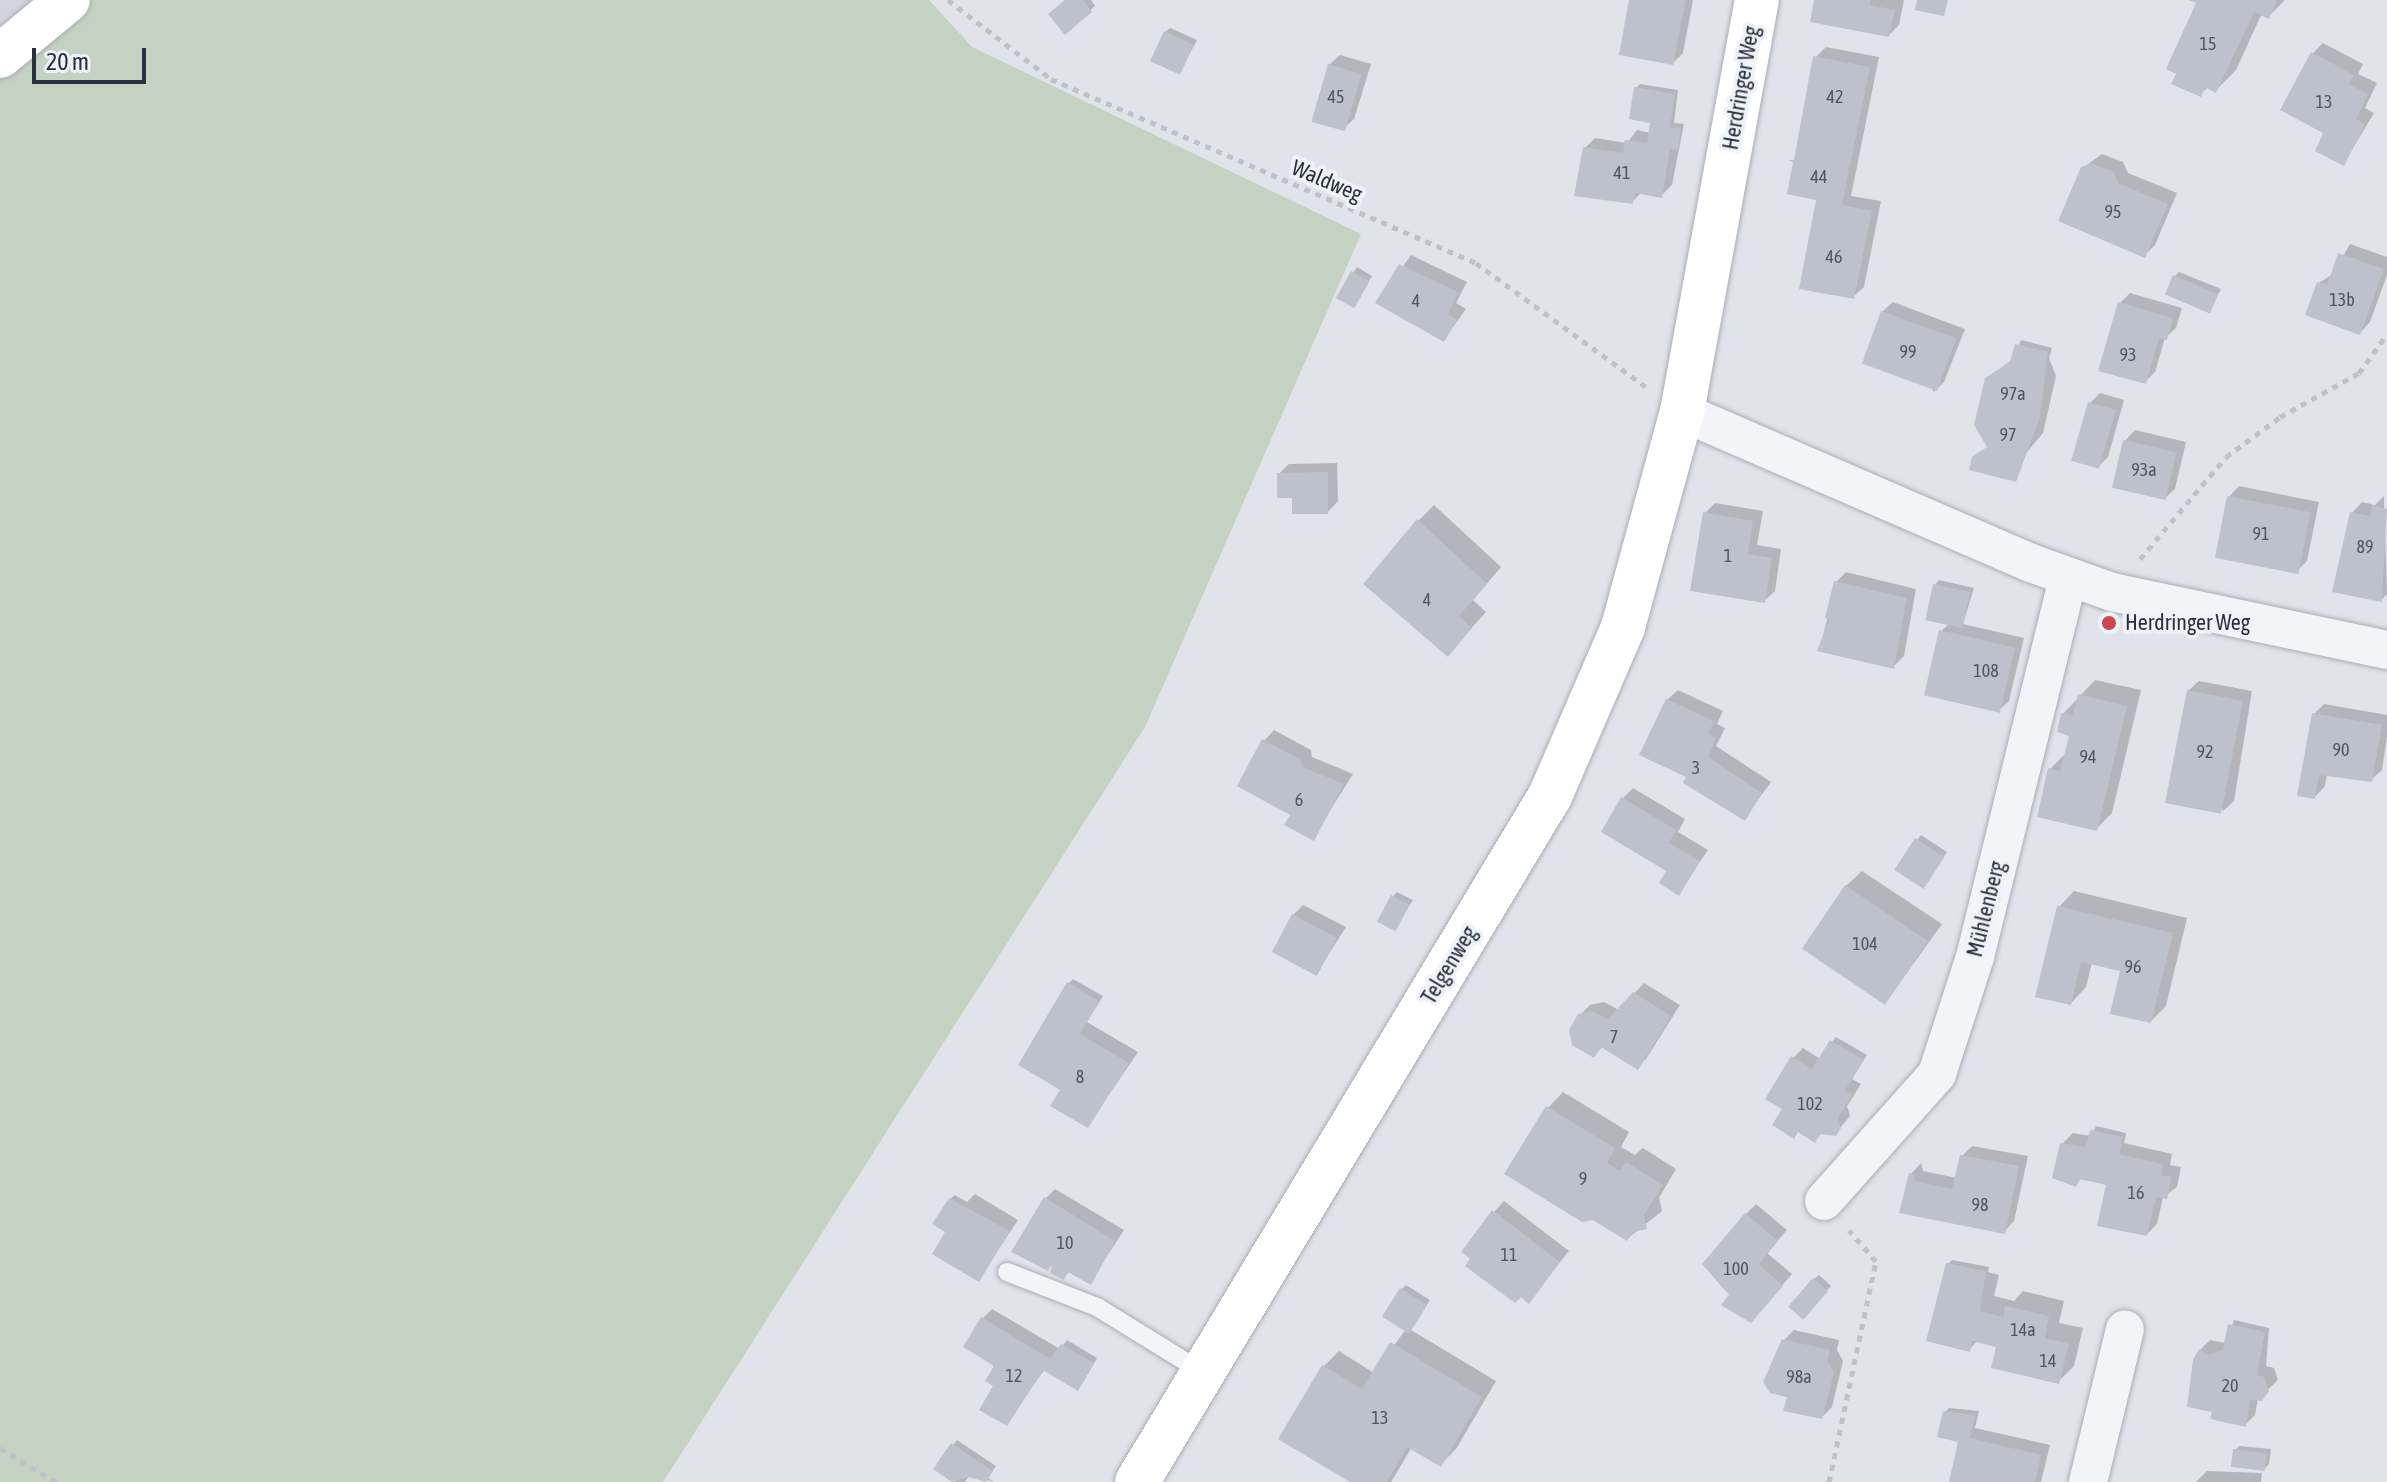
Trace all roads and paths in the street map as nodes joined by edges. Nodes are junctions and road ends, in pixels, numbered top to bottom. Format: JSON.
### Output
{"nodes":[{"id":1,"x":68,"y":0,"type":"edge"},
{"id":2,"x":948,"y":0,"type":"edge"},
{"id":3,"x":1757,"y":0,"type":"edge"},
{"id":4,"x":0,"y":56,"type":"edge"},
{"id":5,"x":2387,"y":334,"type":"edge"},
{"id":6,"x":1682,"y":412,"type":"junction"},
{"id":7,"x":2068,"y":577,"type":"junction"},
{"id":8,"x":2123,"y":595,"type":"junction"},
{"id":9,"x":2387,"y":650,"type":"edge"},
{"id":10,"x":1824,"y":1201,"type":"joint"},
{"id":11,"x":1007,"y":1272,"type":"dead end"},
{"id":12,"x":2125,"y":1329,"type":"dead end"},
{"id":13,"x":1204,"y":1373,"type":"junction"},
{"id":14,"x":0,"y":1448,"type":"edge"},
{"id":15,"x":56,"y":1482,"type":"edge"},
{"id":16,"x":1137,"y":1482,"type":"edge"},
{"id":17,"x":1829,"y":1482,"type":"edge"},
{"id":18,"x":2088,"y":1482,"type":"edge"}],
"edges":[{"from":1,"to":4,"type":"main road"},
{"from":2,"to":6,"type":"path","name":"Waldweg"},
{"from":3,"to":6,"type":"main road","name":"Herdringer Weg"},
{"from":5,"to":8,"type":"path"},
{"from":6,"to":7,"type":"street"},
{"from":6,"to":13,"type":"main road","name":"Telgenweg"},
{"from":7,"to":8,"type":"street"},
{"from":7,"to":10,"type":"street","name":"Mühlenberg"},
{"from":8,"to":9,"type":"street"},
{"from":10,"to":17,"type":"path"},
{"from":11,"to":13,"type":"lane"},
{"from":12,"to":18,"type":"street"},
{"from":13,"to":16,"type":"main road","name":"Telgenweg"},
{"from":14,"to":15,"type":"path"}]}
